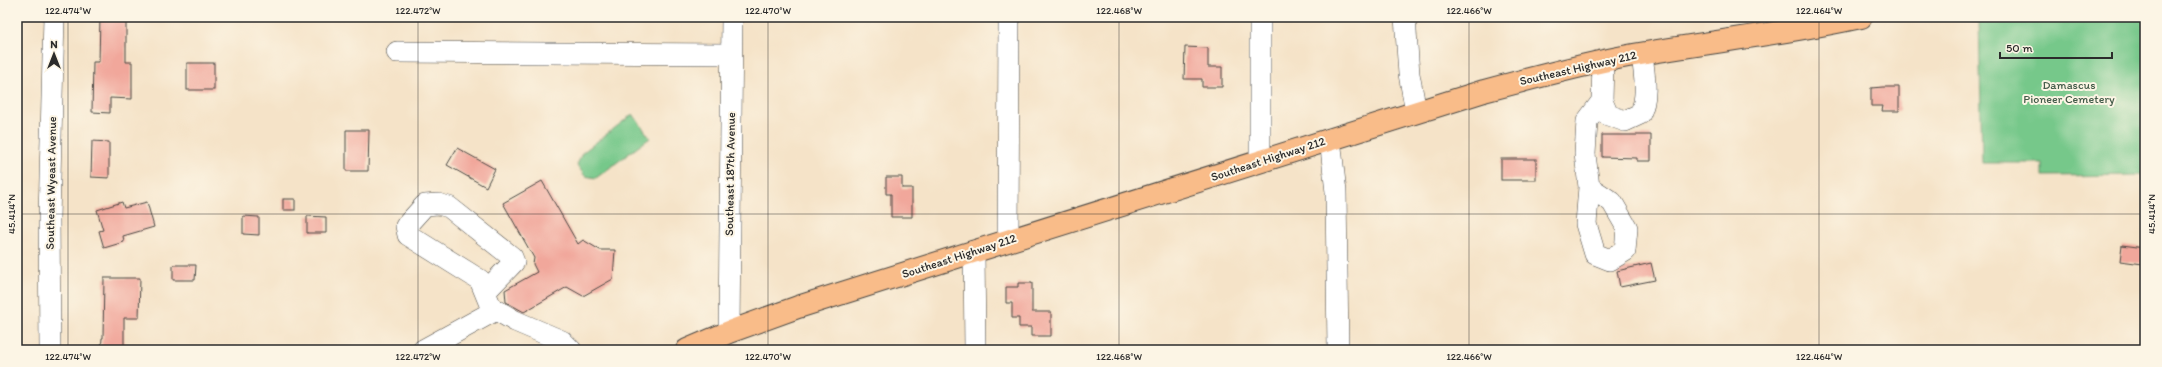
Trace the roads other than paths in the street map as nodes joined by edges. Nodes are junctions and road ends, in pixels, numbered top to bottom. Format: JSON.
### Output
{"nodes":[{"id":1,"x":54,"y":17,"type":"edge"},
{"id":2,"x":732,"y":17,"type":"edge"},
{"id":3,"x":1009,"y":17,"type":"edge"},
{"id":4,"x":1260,"y":17,"type":"edge"},
{"id":5,"x":1405,"y":17,"type":"edge"},
{"id":6,"x":1861,"y":17,"type":"edge"},
{"id":7,"x":1810,"y":22,"type":"edge"},
{"id":8,"x":397,"y":52,"type":"dead end"},
{"id":9,"x":731,"y":54,"type":"junction"},
{"id":10,"x":1642,"y":54,"type":"junction"},
{"id":11,"x":1603,"y":61,"type":"junction"},
{"id":12,"x":1602,"y":101,"type":"junction"},
{"id":13,"x":1416,"y":111,"type":"junction"},
{"id":14,"x":1330,"y":139,"type":"junction"},
{"id":15,"x":1260,"y":162,"type":"junction"},
{"id":16,"x":1589,"y":187,"type":"dead end"},
{"id":17,"x":1008,"y":241,"type":"junction"},
{"id":18,"x":974,"y":251,"type":"junction"},
{"id":19,"x":485,"y":292,"type":"junction"},
{"id":20,"x":496,"y":310,"type":"junction"},
{"id":21,"x":729,"y":332,"type":"junction"},
{"id":22,"x":693,"y":349,"type":"edge"},
{"id":23,"x":50,"y":350,"type":"edge"},
{"id":24,"x":423,"y":350,"type":"edge"},
{"id":25,"x":570,"y":350,"type":"edge"},
{"id":26,"x":975,"y":350,"type":"edge"},
{"id":27,"x":1338,"y":350,"type":"edge"}],
"edges":[{"from":1,"to":23,"type":"street","name":"Southeast Wyeast Avenue"},
{"from":2,"to":9,"type":"street","name":"Southeast 187th Avenue"},
{"from":3,"to":17,"type":"street"},
{"from":4,"to":15,"type":"street"},
{"from":5,"to":13,"type":"street"},
{"from":6,"to":7,"type":"highway","name":"Southeast Highway 212"},
{"from":7,"to":10,"type":"highway","name":"Southeast Highway 212"},
{"from":8,"to":9,"type":"street"},
{"from":9,"to":21,"type":"street","name":"Southeast 187th Avenue"},
{"from":10,"to":11,"type":"highway","name":"Southeast Highway 212"},
{"from":10,"to":12,"type":"street"},
{"from":11,"to":12,"type":"street"},
{"from":11,"to":13,"type":"highway","name":"Southeast Highway 212"},
{"from":12,"to":16,"type":"street"},
{"from":13,"to":14,"type":"highway","name":"Southeast Highway 212"},
{"from":14,"to":15,"type":"highway","name":"Southeast Highway 212"},
{"from":14,"to":27,"type":"street"},
{"from":15,"to":17,"type":"highway","name":"Southeast Highway 212"},
{"from":17,"to":18,"type":"highway","name":"Southeast Highway 212"},
{"from":18,"to":21,"type":"highway","name":"Southeast Highway 212"},
{"from":18,"to":26,"type":"street"},
{"from":19,"to":19,"type":"street"},
{"from":19,"to":20,"type":"street"},
{"from":20,"to":24,"type":"street"},
{"from":20,"to":25,"type":"street"},
{"from":21,"to":22,"type":"highway","name":"Southeast Highway 212"}]}
